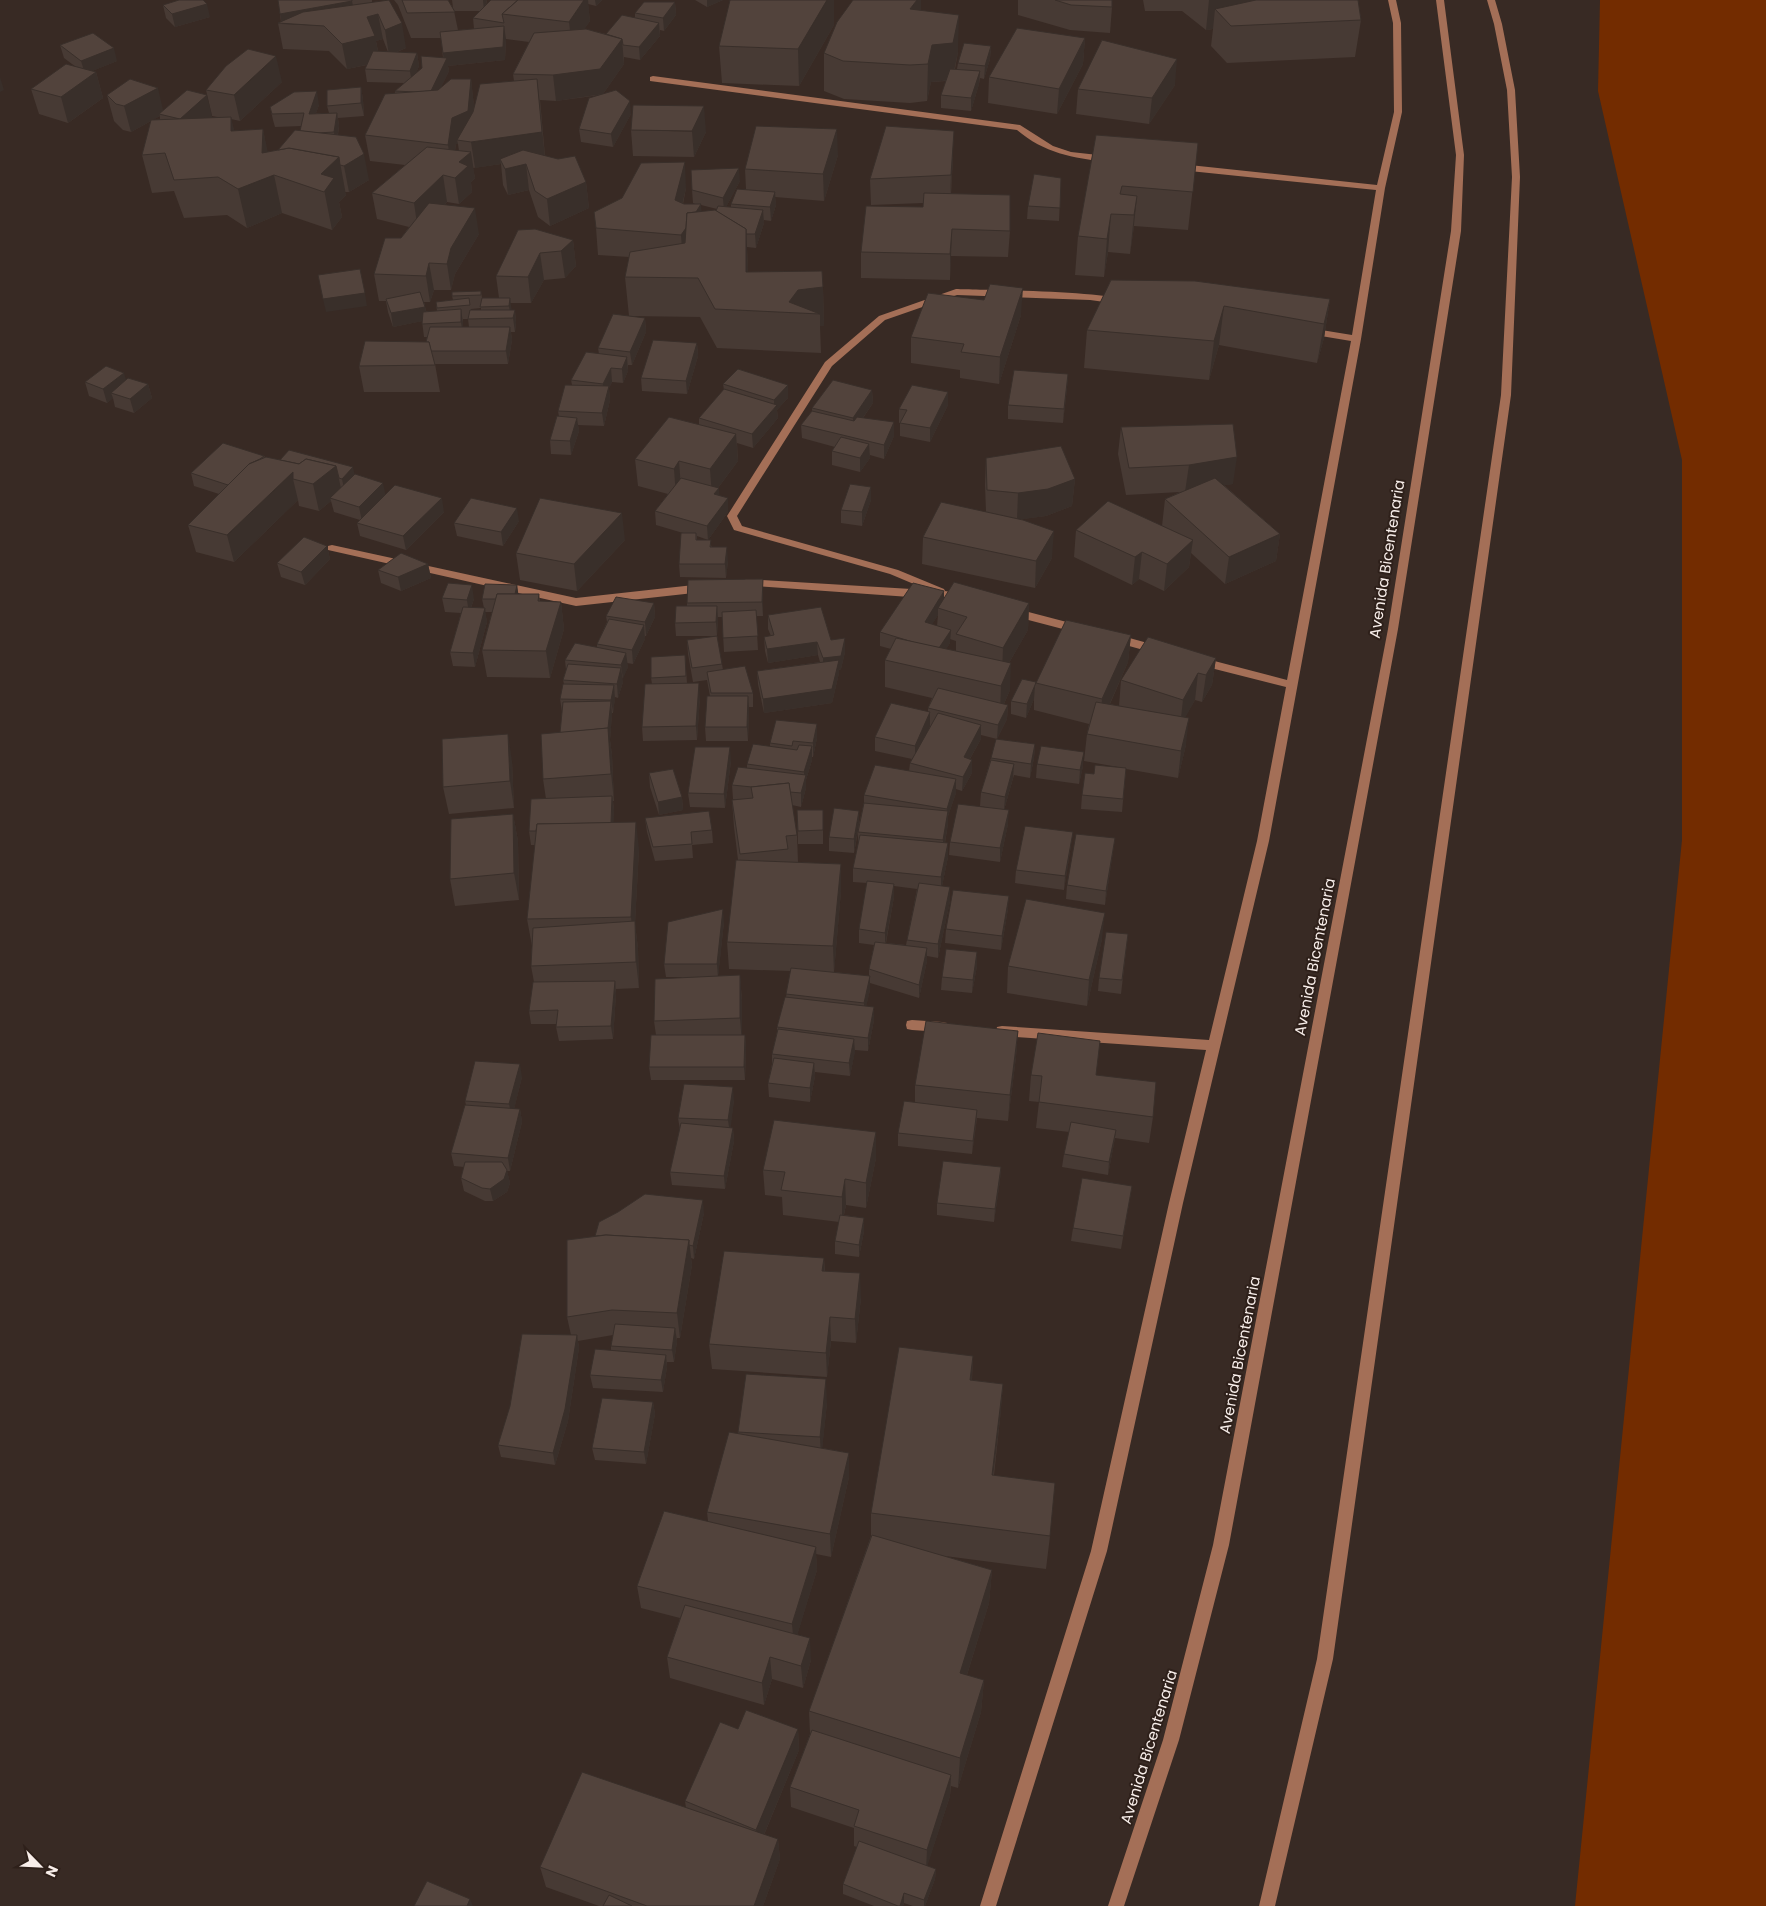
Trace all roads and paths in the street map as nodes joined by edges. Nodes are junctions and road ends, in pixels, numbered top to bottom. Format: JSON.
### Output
{"nodes":[{"id":1,"x":1392,"y":0,"type":"edge"},
{"id":2,"x":1440,"y":0,"type":"edge"},
{"id":3,"x":1491,"y":0,"type":"edge"},
{"id":4,"x":654,"y":79,"type":"dead end"},
{"id":5,"x":1118,"y":160,"type":"edge"},
{"id":6,"x":1166,"y":166,"type":"edge"},
{"id":7,"x":1381,"y":188,"type":"junction"},
{"id":8,"x":1129,"y":303,"type":"edge"},
{"id":9,"x":1297,"y":329,"type":"edge"},
{"id":10,"x":1356,"y":339,"type":"junction"},
{"id":11,"x":332,"y":548,"type":"dead end"},
{"id":12,"x":731,"y":585,"type":"edge"},
{"id":13,"x":711,"y":587,"type":"edge"},
{"id":14,"x":950,"y":595,"type":"junction"},
{"id":15,"x":968,"y":600,"type":"edge"},
{"id":16,"x":1006,"y":610,"type":"edge"},
{"id":17,"x":1168,"y":652,"type":"edge"},
{"id":18,"x":1187,"y":657,"type":"edge"},
{"id":19,"x":1291,"y":685,"type":"junction"},
{"id":20,"x":912,"y":1025,"type":"dead end"},
{"id":21,"x":951,"y":1027,"type":"edge"},
{"id":22,"x":990,"y":1030,"type":"edge"},
{"id":23,"x":1214,"y":1045,"type":"junction"},
{"id":24,"x":988,"y":1906,"type":"edge"},
{"id":25,"x":1116,"y":1906,"type":"edge"},
{"id":26,"x":1267,"y":1906,"type":"edge"}],
"edges":[{"from":1,"to":7,"type":"street"},
{"from":2,"to":25,"type":"street","name":"Avenida Bicentenaria"},
{"from":3,"to":26,"type":"street"},
{"from":4,"to":5,"type":"street"},
{"from":6,"to":7,"type":"street"},
{"from":7,"to":10,"type":"street"},
{"from":8,"to":14,"type":"street"},
{"from":9,"to":10,"type":"street"},
{"from":10,"to":19,"type":"street"},
{"from":11,"to":13,"type":"street"},
{"from":12,"to":14,"type":"street"},
{"from":14,"to":15,"type":"street"},
{"from":16,"to":17,"type":"street"},
{"from":18,"to":19,"type":"street"},
{"from":19,"to":23,"type":"street"},
{"from":20,"to":21,"type":"street"},
{"from":22,"to":23,"type":"street"},
{"from":23,"to":24,"type":"street"}]}
